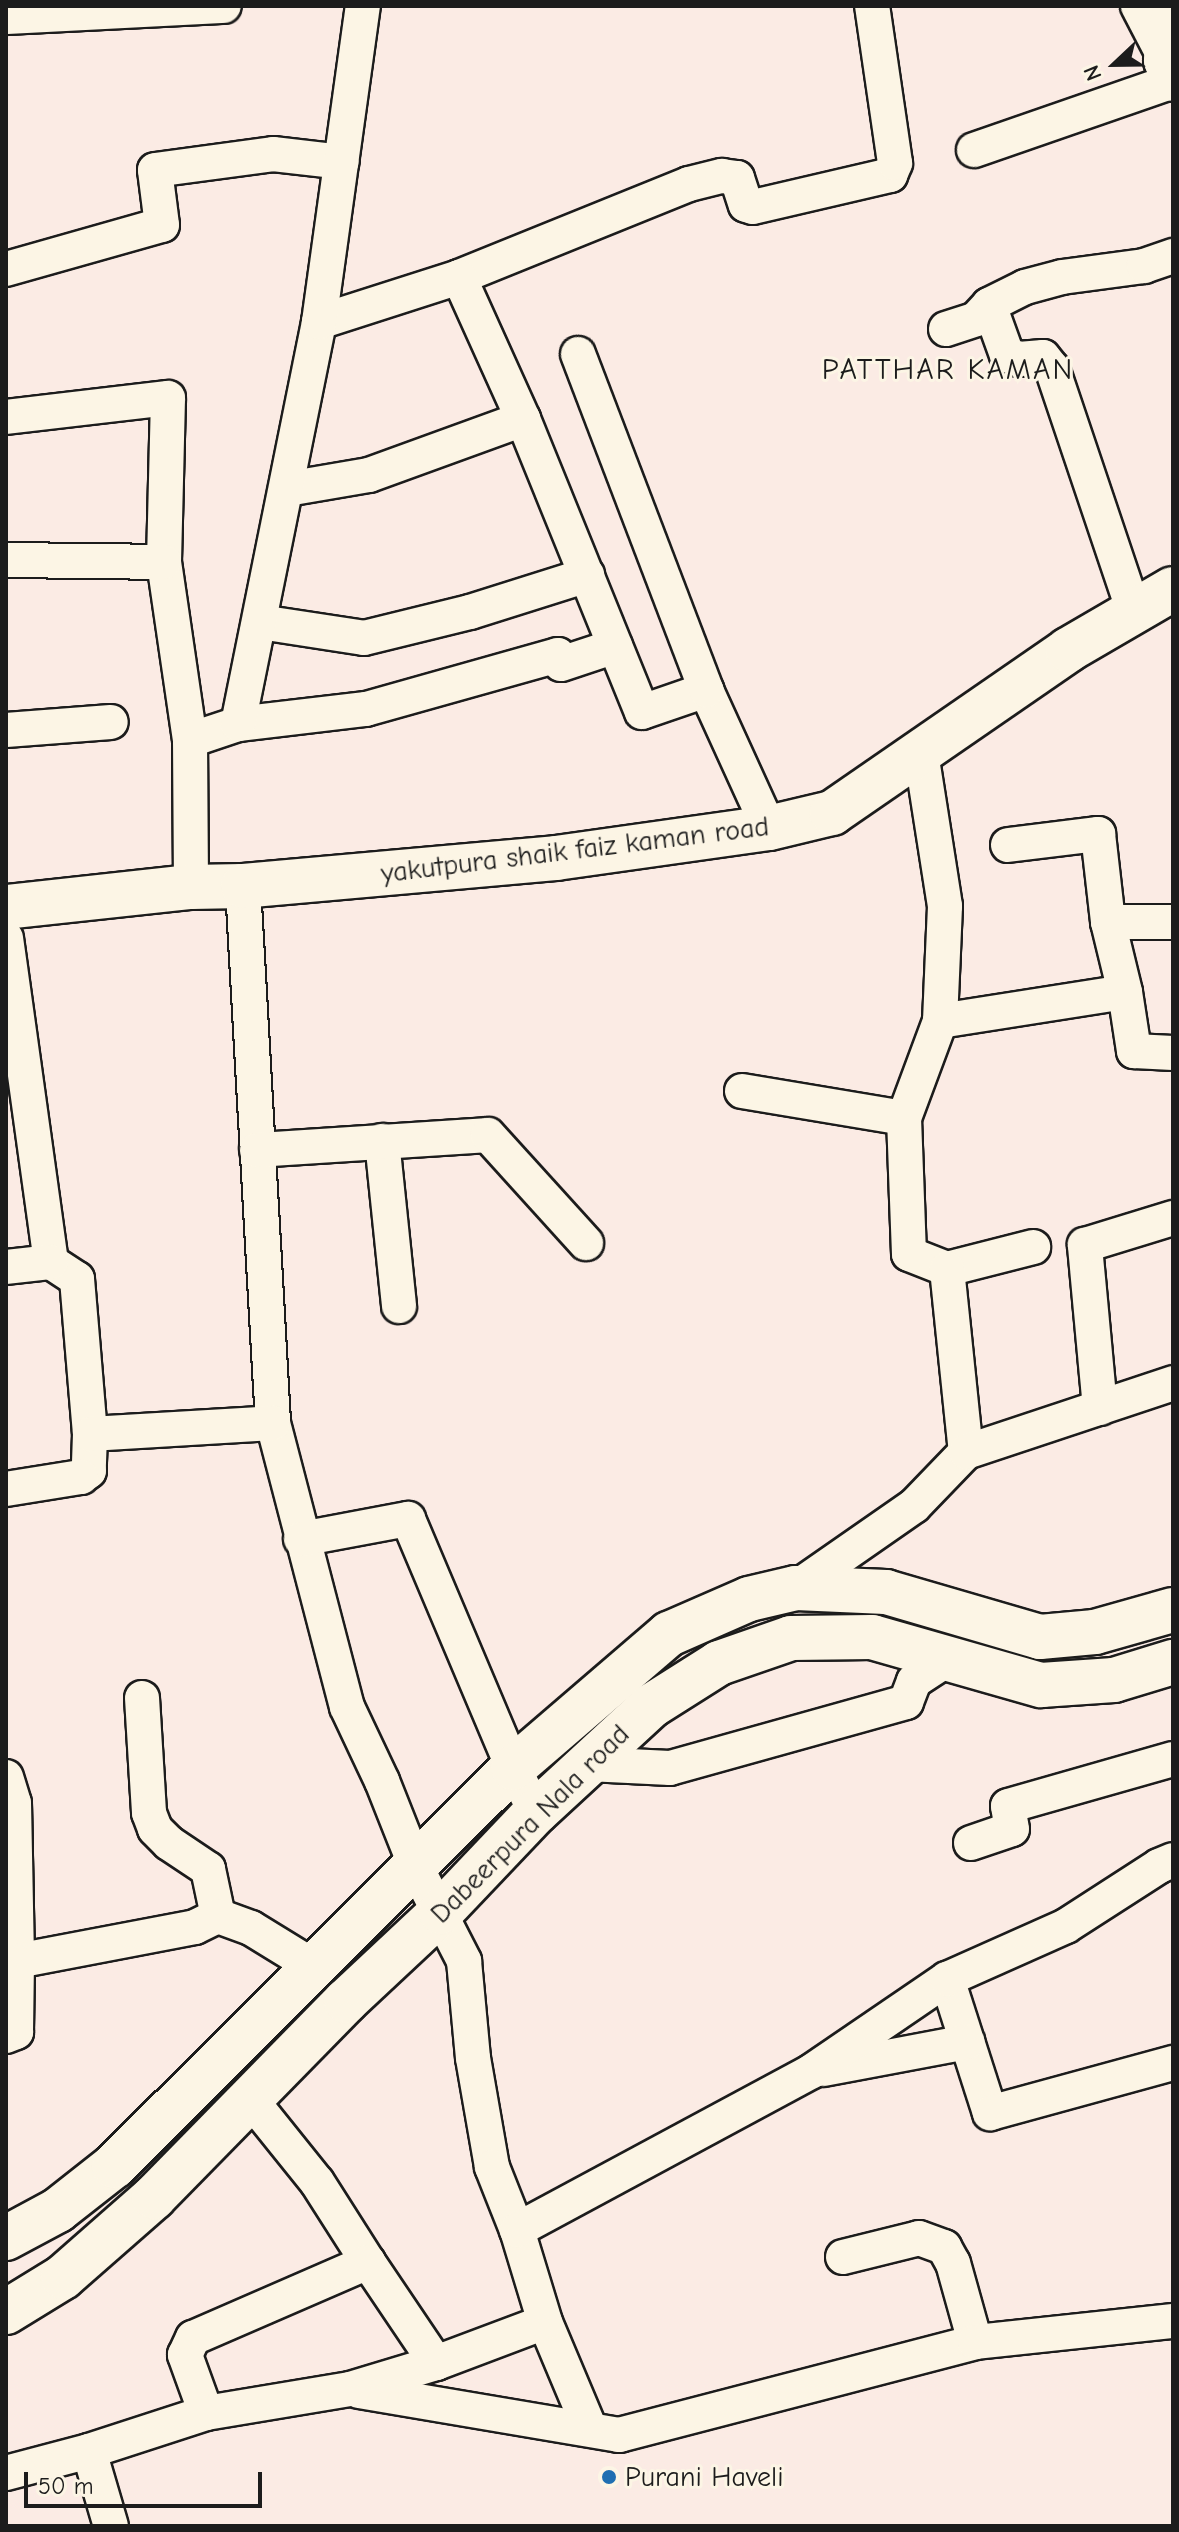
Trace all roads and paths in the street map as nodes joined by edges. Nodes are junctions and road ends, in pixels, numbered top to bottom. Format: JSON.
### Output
{"nodes":[{"id":1,"x":224,"y":6,"type":"edge"},
{"id":2,"x":363,"y":6,"type":"edge"},
{"id":3,"x":872,"y":6,"type":"edge"},
{"id":4,"x":1138,"y":6,"type":"edge"},
{"id":5,"x":6,"y":17,"type":"edge"},
{"id":6,"x":1171,"y":60,"type":"edge"},
{"id":7,"x":974,"y":150,"type":"dead end"},
{"id":8,"x":342,"y":162,"type":"junction"},
{"id":9,"x":1173,"y":256,"type":"edge"},
{"id":10,"x":6,"y":269,"type":"edge"},
{"id":11,"x":459,"y":277,"type":"junction"},
{"id":12,"x":989,"y":305,"type":"junction"},
{"id":13,"x":319,"y":322,"type":"junction"},
{"id":14,"x":946,"y":329,"type":"dead end"},
{"id":15,"x":578,"y":354,"type":"dead end"},
{"id":16,"x":6,"y":417,"type":"edge"},
{"id":17,"x":523,"y":419,"type":"junction"},
{"id":18,"x":287,"y":489,"type":"junction"},
{"id":19,"x":6,"y":560,"type":"edge"},
{"id":20,"x":164,"y":562,"type":"junction"},
{"id":21,"x":587,"y":575,"type":"junction"},
{"id":22,"x":1173,"y":589,"type":"edge"},
{"id":23,"x":1134,"y":612,"type":"junction"},
{"id":24,"x":260,"y":622,"type":"junction"},
{"id":25,"x":615,"y":646,"type":"junction"},
{"id":26,"x":706,"y":690,"type":"junction"},
{"id":27,"x":111,"y":722,"type":"dead end"},
{"id":28,"x":238,"y":724,"type":"junction"},
{"id":29,"x":6,"y":730,"type":"edge"},
{"id":30,"x":190,"y":740,"type":"junction"},
{"id":31,"x":921,"y":752,"type":"junction"},
{"id":32,"x":769,"y":828,"type":"junction"},
{"id":33,"x":1008,"y":845,"type":"dead end"},
{"id":34,"x":243,"y":886,"type":"junction"},
{"id":35,"x":191,"y":887,"type":"junction"},
{"id":36,"x":6,"y":907,"type":"edge"},
{"id":37,"x":1108,"y":922,"type":"junction"},
{"id":38,"x":1173,"y":922,"type":"edge"},
{"id":39,"x":6,"y":938,"type":"edge"},
{"id":40,"x":1125,"y":992,"type":"junction"},
{"id":41,"x":940,"y":1021,"type":"junction"},
{"id":42,"x":1173,"y":1053,"type":"edge"},
{"id":43,"x":742,"y":1091,"type":"dead end"},
{"id":44,"x":904,"y":1118,"type":"junction"},
{"id":45,"x":382,"y":1141,"type":"junction"},
{"id":46,"x":257,"y":1150,"type":"junction"},
{"id":47,"x":1173,"y":1218,"type":"edge"},
{"id":48,"x":586,"y":1243,"type":"dead end"},
{"id":49,"x":1033,"y":1247,"type":"dead end"},
{"id":50,"x":51,"y":1262,"type":"junction"},
{"id":51,"x":6,"y":1267,"type":"edge"},
{"id":52,"x":947,"y":1269,"type":"junction"},
{"id":53,"x":399,"y":1306,"type":"dead end"},
{"id":54,"x":1173,"y":1383,"type":"edge"},
{"id":55,"x":1100,"y":1408,"type":"junction"},
{"id":56,"x":273,"y":1423,"type":"junction"},
{"id":57,"x":90,"y":1434,"type":"junction"},
{"id":58,"x":966,"y":1452,"type":"junction"},
{"id":59,"x":6,"y":1489,"type":"edge"},
{"id":60,"x":301,"y":1539,"type":"junction"},
{"id":61,"x":796,"y":1588,"type":"junction"},
{"id":62,"x":935,"y":1605,"type":"junction"},
{"id":63,"x":1171,"y":1616,"type":"edge"},
{"id":64,"x":934,"y":1655,"type":"junction"},
{"id":65,"x":1173,"y":1662,"type":"edge"},
{"id":66,"x":142,"y":1698,"type":"dead end"},
{"id":67,"x":1173,"y":1759,"type":"edge"},
{"id":68,"x":588,"y":1764,"type":"junction"},
{"id":69,"x":513,"y":1768,"type":"junction"},
{"id":70,"x":6,"y":1777,"type":"edge"},
{"id":71,"x":536,"y":1812,"type":"junction"},
{"id":72,"x":971,"y":1843,"type":"dead end"},
{"id":73,"x":1173,"y":1860,"type":"edge"},
{"id":74,"x":416,"y":1867,"type":"junction"},
{"id":75,"x":441,"y":1912,"type":"junction"},
{"id":76,"x":218,"y":1916,"type":"junction"},
{"id":77,"x":17,"y":1961,"type":"junction"},
{"id":78,"x":313,"y":1966,"type":"junction"},
{"id":79,"x":947,"y":1979,"type":"junction"},
{"id":80,"x":6,"y":2036,"type":"edge"},
{"id":81,"x":967,"y":2042,"type":"junction"},
{"id":82,"x":1173,"y":2063,"type":"edge"},
{"id":83,"x":812,"y":2071,"type":"junction"},
{"id":84,"x":251,"y":2100,"type":"junction"},
{"id":85,"x":517,"y":2230,"type":"junction"},
{"id":86,"x":6,"y":2238,"type":"edge"},
{"id":87,"x":843,"y":2257,"type":"dead end"},
{"id":88,"x":368,"y":2262,"type":"junction"},
{"id":89,"x":6,"y":2312,"type":"edge"},
{"id":90,"x":1173,"y":2321,"type":"edge"},
{"id":91,"x":545,"y":2322,"type":"junction"},
{"id":92,"x":975,"y":2342,"type":"junction"},
{"id":93,"x":436,"y":2363,"type":"junction"},
{"id":94,"x":350,"y":2389,"type":"junction"},
{"id":95,"x":206,"y":2413,"type":"junction"},
{"id":96,"x":590,"y":2429,"type":"junction"},
{"id":97,"x":89,"y":2451,"type":"junction"},
{"id":98,"x":6,"y":2473,"type":"edge"},
{"id":99,"x":111,"y":2526,"type":"edge"}],
"edges":[{"from":1,"to":5,"type":"street"},
{"from":2,"to":8,"type":"street"},
{"from":3,"to":11,"type":"street"},
{"from":4,"to":6,"type":"street"},
{"from":6,"to":7,"type":"street"},
{"from":8,"to":10,"type":"street"},
{"from":8,"to":13,"type":"street"},
{"from":9,"to":12,"type":"street"},
{"from":11,"to":13,"type":"street"},
{"from":11,"to":17,"type":"street"},
{"from":12,"to":14,"type":"street"},
{"from":12,"to":23,"type":"street"},
{"from":13,"to":18,"type":"street"},
{"from":15,"to":26,"type":"street"},
{"from":16,"to":20,"type":"street"},
{"from":17,"to":18,"type":"street"},
{"from":17,"to":21,"type":"street"},
{"from":18,"to":24,"type":"street"},
{"from":19,"to":20,"type":"street"},
{"from":20,"to":30,"type":"street"},
{"from":21,"to":24,"type":"street"},
{"from":21,"to":25,"type":"street"},
{"from":22,"to":23,"type":"street","name":"yakutpura shaik faiz kaman road"},
{"from":23,"to":31,"type":"street","name":"yakutpura shaik faiz kaman road"},
{"from":24,"to":28,"type":"street"},
{"from":25,"to":26,"type":"street"},
{"from":25,"to":28,"type":"street"},
{"from":26,"to":32,"type":"street"},
{"from":27,"to":29,"type":"street"},
{"from":28,"to":30,"type":"street"},
{"from":30,"to":35,"type":"street"},
{"from":31,"to":32,"type":"street","name":"yakutpura shaik faiz kaman road"},
{"from":31,"to":41,"type":"street"},
{"from":32,"to":34,"type":"street","name":"yakutpura shaik faiz kaman road"},
{"from":33,"to":37,"type":"street"},
{"from":34,"to":35,"type":"street","name":"yakutpura shaik faiz kaman road"},
{"from":34,"to":46,"type":"street"},
{"from":35,"to":36,"type":"street","name":"yakutpura shaik faiz kaman road"},
{"from":37,"to":38,"type":"street"},
{"from":37,"to":40,"type":"street"},
{"from":39,"to":50,"type":"street"},
{"from":40,"to":41,"type":"street"},
{"from":40,"to":42,"type":"street"},
{"from":41,"to":44,"type":"street"},
{"from":43,"to":44,"type":"street"},
{"from":44,"to":52,"type":"street"},
{"from":45,"to":46,"type":"street"},
{"from":45,"to":48,"type":"street"},
{"from":45,"to":53,"type":"street"},
{"from":46,"to":56,"type":"street"},
{"from":47,"to":55,"type":"street"},
{"from":49,"to":52,"type":"street"},
{"from":50,"to":51,"type":"street"},
{"from":50,"to":57,"type":"street"},
{"from":52,"to":58,"type":"street"},
{"from":54,"to":55,"type":"street"},
{"from":55,"to":58,"type":"street"},
{"from":56,"to":57,"type":"street"},
{"from":56,"to":60,"type":"street"},
{"from":57,"to":59,"type":"street"},
{"from":58,"to":61,"type":"street"},
{"from":60,"to":69,"type":"street"},
{"from":60,"to":74,"type":"street"},
{"from":61,"to":62,"type":"street","name":"Dabeerpura Nala road"},
{"from":61,"to":69,"type":"street","name":"Dabeerpura Nala road"},
{"from":62,"to":63,"type":"street","name":"Dabeerpura Nala road"},
{"from":62,"to":64,"type":"street"},
{"from":64,"to":65,"type":"street","name":"Dabeerpura Nala road"},
{"from":64,"to":68,"type":"street"},
{"from":64,"to":68,"type":"street","name":"Dabeerpura Nala road"},
{"from":66,"to":76,"type":"street"},
{"from":67,"to":72,"type":"street"},
{"from":68,"to":71,"type":"street","name":"Dabeerpura Nala road"},
{"from":69,"to":71,"type":"street"},
{"from":69,"to":74,"type":"street","name":"Dabeerpura Nala road"},
{"from":70,"to":77,"type":"street"},
{"from":71,"to":75,"type":"street","name":"Dabeerpura Nala road"},
{"from":73,"to":79,"type":"street"},
{"from":74,"to":75,"type":"street"},
{"from":74,"to":78,"type":"street","name":"Dabeerpura Nala road"},
{"from":75,"to":84,"type":"street","name":"Dabeerpura Nala road"},
{"from":75,"to":85,"type":"street"},
{"from":76,"to":77,"type":"street"},
{"from":76,"to":78,"type":"street"},
{"from":77,"to":80,"type":"street"},
{"from":78,"to":86,"type":"street","name":"Dabeerpura Nala road"},
{"from":79,"to":81,"type":"street"},
{"from":79,"to":83,"type":"street"},
{"from":81,"to":82,"type":"street"},
{"from":81,"to":83,"type":"street"},
{"from":83,"to":85,"type":"street"},
{"from":84,"to":88,"type":"street"},
{"from":84,"to":89,"type":"street","name":"Dabeerpura Nala road"},
{"from":85,"to":91,"type":"street"},
{"from":87,"to":92,"type":"street"},
{"from":88,"to":93,"type":"street"},
{"from":88,"to":95,"type":"street"},
{"from":90,"to":92,"type":"street"},
{"from":91,"to":93,"type":"street"},
{"from":91,"to":96,"type":"street"},
{"from":92,"to":96,"type":"street"},
{"from":93,"to":94,"type":"street"},
{"from":94,"to":95,"type":"street"},
{"from":94,"to":96,"type":"street"},
{"from":95,"to":97,"type":"street"},
{"from":97,"to":98,"type":"street"},
{"from":97,"to":99,"type":"street"}]}
